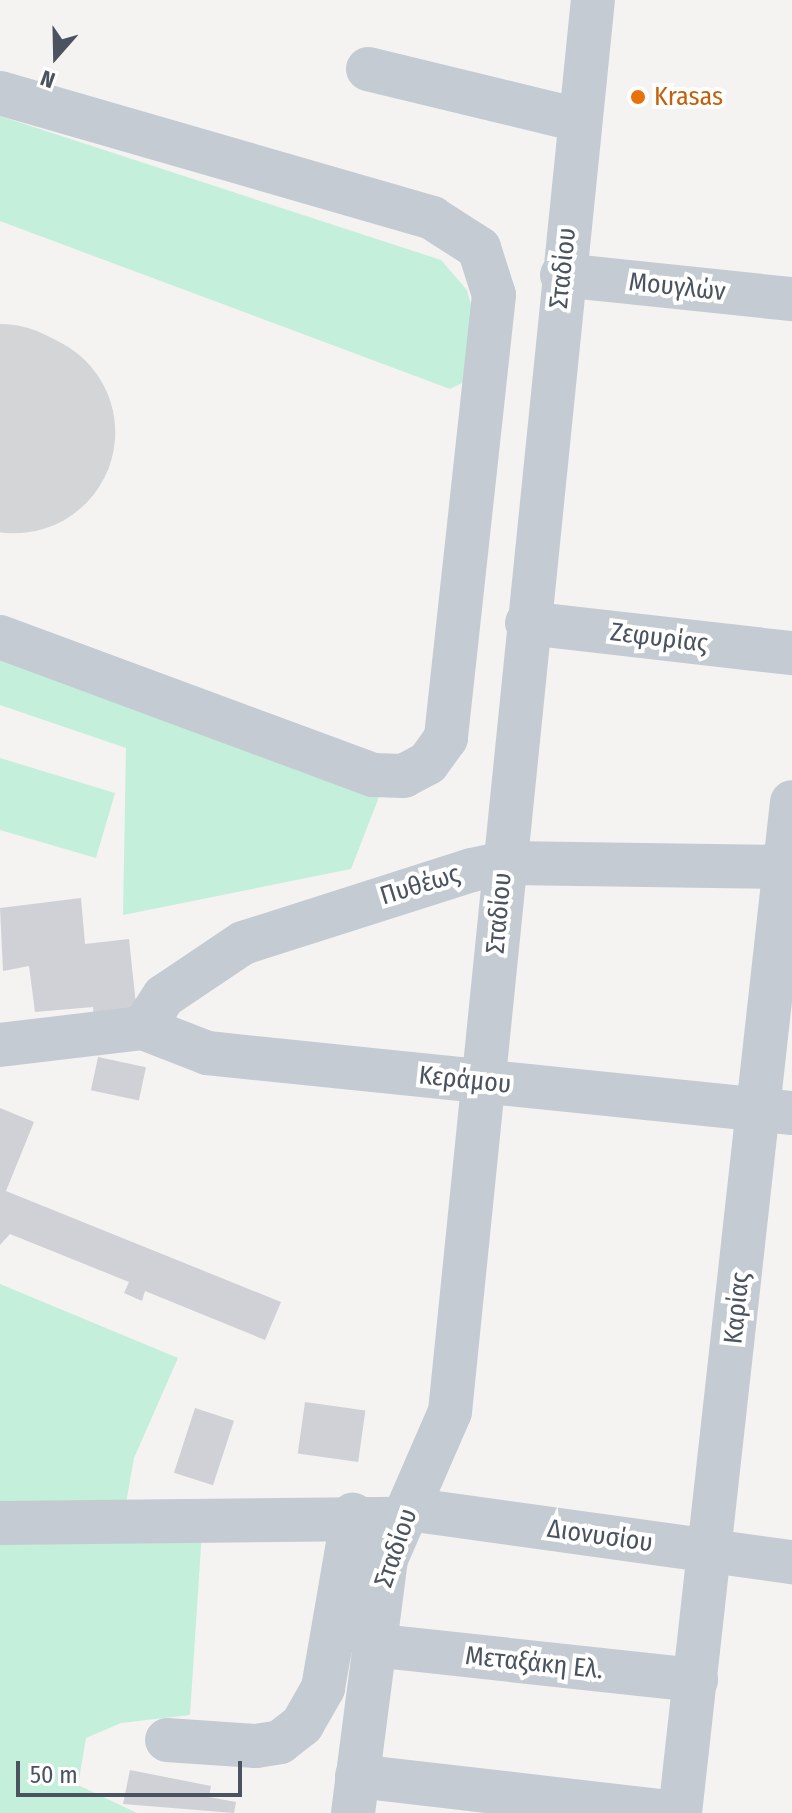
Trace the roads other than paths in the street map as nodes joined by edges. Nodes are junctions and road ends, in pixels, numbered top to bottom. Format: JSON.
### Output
{"nodes":[{"id":1,"x":593,"y":0,"type":"edge"},
{"id":2,"x":368,"y":69,"type":"dead end"},
{"id":3,"x":0,"y":93,"type":"edge"},
{"id":4,"x":579,"y":120,"type":"junction"},
{"id":5,"x":562,"y":275,"type":"junction"},
{"id":6,"x":792,"y":299,"type":"edge"},
{"id":7,"x":527,"y":623,"type":"junction"},
{"id":8,"x":0,"y":637,"type":"edge"},
{"id":9,"x":792,"y":653,"type":"edge"},
{"id":10,"x":792,"y":802,"type":"edge"},
{"id":11,"x":504,"y":863,"type":"junction"},
{"id":12,"x":785,"y":867,"type":"junction"},
{"id":13,"x":143,"y":1028,"type":"junction"},
{"id":14,"x":0,"y":1045,"type":"edge"},
{"id":15,"x":483,"y":1082,"type":"junction"},
{"id":16,"x":775,"y":1111,"type":"edge"},
{"id":17,"x":405,"y":1514,"type":"junction"},
{"id":18,"x":353,"y":1515,"type":"junction"},
{"id":19,"x":0,"y":1523,"type":"edge"},
{"id":20,"x":710,"y":1551,"type":"junction"},
{"id":21,"x":792,"y":1562,"type":"edge"},
{"id":22,"x":372,"y":1645,"type":"junction"},
{"id":23,"x":696,"y":1680,"type":"junction"},
{"id":24,"x":167,"y":1740,"type":"dead end"},
{"id":25,"x":355,"y":1795,"type":"edge"},
{"id":26,"x":678,"y":1813,"type":"edge"}],
"edges":[{"from":1,"to":4,"type":"street","name":"Σταδίου"},
{"from":2,"to":4,"type":"street"},
{"from":3,"to":8,"type":"street"},
{"from":4,"to":5,"type":"street","name":"Σταδίου"},
{"from":5,"to":6,"type":"street","name":"Μουγλών"},
{"from":5,"to":7,"type":"street","name":"Σταδίου"},
{"from":7,"to":9,"type":"street","name":"Ζεφυρίας"},
{"from":7,"to":11,"type":"street","name":"Σταδίου"},
{"from":10,"to":12,"type":"street","name":"Καρίας"},
{"from":11,"to":12,"type":"street","name":"Πυθέως"},
{"from":11,"to":13,"type":"street","name":"Πυθέως"},
{"from":11,"to":15,"type":"street","name":"Σταδίου"},
{"from":12,"to":16,"type":"street","name":"Καρίας"},
{"from":13,"to":14,"type":"street"},
{"from":13,"to":15,"type":"street","name":"Κεράμου"},
{"from":15,"to":16,"type":"street","name":"Κεράμου"},
{"from":15,"to":17,"type":"street","name":"Σταδίου"},
{"from":16,"to":20,"type":"street","name":"Καρίας"},
{"from":17,"to":18,"type":"street","name":"Διονυσίου"},
{"from":17,"to":20,"type":"street","name":"Διονυσίου"},
{"from":17,"to":22,"type":"street","name":"Σταδίου"},
{"from":18,"to":19,"type":"street","name":"Διονυσίου"},
{"from":18,"to":24,"type":"street"},
{"from":20,"to":21,"type":"street","name":"Διονυσίου"},
{"from":20,"to":23,"type":"street","name":"Καρίας"},
{"from":22,"to":23,"type":"street","name":"Μεταξάκη Ελ."},
{"from":22,"to":25,"type":"street","name":"Σταδίου"},
{"from":23,"to":26,"type":"street","name":"Καρίας"},
{"from":25,"to":26,"type":"street"}]}
